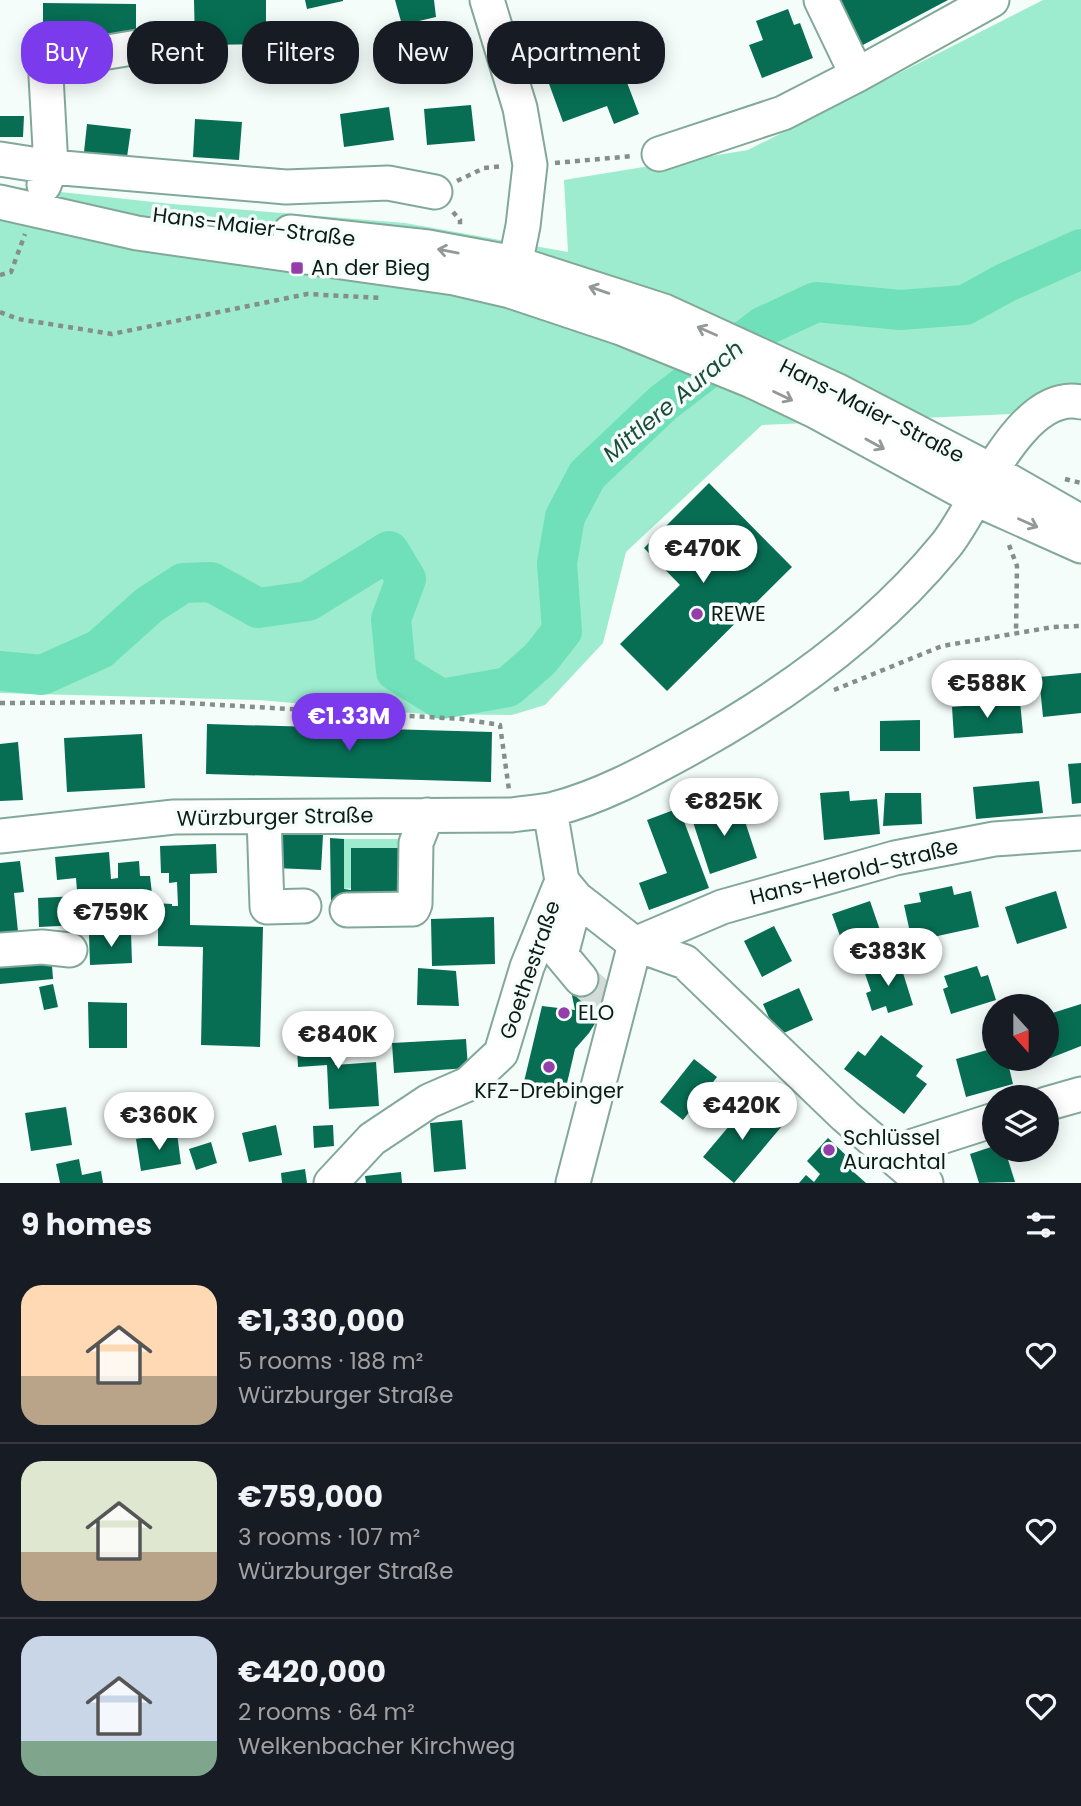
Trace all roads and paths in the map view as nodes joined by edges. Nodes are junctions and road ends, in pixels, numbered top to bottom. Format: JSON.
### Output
{"nodes":[{"id":1,"x":486,"y":0,"type":"edge"},
{"id":2,"x":821,"y":0,"type":"edge"},
{"id":3,"x":992,"y":0,"type":"edge"},
{"id":4,"x":127,"y":49,"type":"edge"},
{"id":5,"x":858,"y":75,"type":"junction"},
{"id":6,"x":659,"y":153,"type":"joint"},
{"id":7,"x":0,"y":159,"type":"edge"},
{"id":8,"x":530,"y":165,"type":"junction"},
{"id":9,"x":51,"y":167,"type":"junction"},
{"id":10,"x":435,"y":192,"type":"joint"},
{"id":11,"x":0,"y":202,"type":"edge"},
{"id":12,"x":46,"y":213,"type":"junction"},
{"id":13,"x":0,"y":275,"type":"edge"},
{"id":14,"x":512,"y":277,"type":"junction"},
{"id":15,"x":389,"y":298,"type":"dead end"},
{"id":16,"x":0,"y":312,"type":"edge"},
{"id":17,"x":826,"y":400,"type":"junction"},
{"id":18,"x":1081,"y":402,"type":"edge"},
{"id":19,"x":984,"y":485,"type":"junction"},
{"id":20,"x":1081,"y":522,"type":"edge"},
{"id":21,"x":1006,"y":537,"type":"dead end"},
{"id":22,"x":1081,"y":546,"type":"edge"},
{"id":23,"x":1081,"y":626,"type":"edge"},
{"id":24,"x":1016,"y":633,"type":"junction"},
{"id":25,"x":834,"y":690,"type":"dead end"},
{"id":26,"x":0,"y":703,"type":"edge"},
{"id":27,"x":551,"y":810,"type":"junction"},
{"id":28,"x":512,"y":814,"type":"junction"},
{"id":29,"x":427,"y":815,"type":"junction"},
{"id":30,"x":264,"y":817,"type":"junction"},
{"id":31,"x":1081,"y":832,"type":"edge"},
{"id":32,"x":0,"y":836,"type":"edge"},
{"id":33,"x":569,"y":889,"type":"junction"},
{"id":34,"x":304,"y":906,"type":"dead end"},
{"id":35,"x":346,"y":910,"type":"dead end"},
{"id":36,"x":635,"y":944,"type":"junction"},
{"id":37,"x":0,"y":950,"type":"edge"},
{"id":38,"x":69,"y":950,"type":"dead end"},
{"id":39,"x":581,"y":979,"type":"tunnel mouth"},
{"id":40,"x":1081,"y":1094,"type":"edge"},
{"id":41,"x":1059,"y":1100,"type":"edge"},
{"id":42,"x":982,"y":1123,"type":"edge"},
{"id":43,"x":911,"y":1176,"type":"edge"},
{"id":44,"x":331,"y":1183,"type":"edge"},
{"id":45,"x":573,"y":1183,"type":"edge"}],
"edges":[{"from":1,"to":8,"type":"street"},
{"from":2,"to":5,"type":"street"},
{"from":3,"to":5,"type":"street"},
{"from":4,"to":9,"type":"street"},
{"from":5,"to":6,"type":"street"},
{"from":6,"to":8,"type":"path"},
{"from":7,"to":9,"type":"street"},
{"from":8,"to":10,"type":"path"},
{"from":8,"to":14,"type":"street"},
{"from":9,"to":10,"type":"street"},
{"from":9,"to":12,"type":"street"},
{"from":11,"to":12,"type":"street","name":"Hans-Maier-Straße"},
{"from":12,"to":13,"type":"path"},
{"from":12,"to":14,"type":"street","name":"Hans-Maier-Straße"},
{"from":14,"to":17,"type":"street","name":"Hans-Maier-Straße","one_way":true},
{"from":17,"to":14,"type":"street","name":"Hans-Maier-Straße","one_way":true},
{"from":15,"to":16,"type":"path"},
{"from":17,"to":19,"type":"street","name":"Hans-Maier-Straße"},
{"from":18,"to":19,"type":"street","name":"Würzburger Straße"},
{"from":19,"to":20,"type":"street"},
{"from":19,"to":22,"type":"street","one_way":true},
{"from":19,"to":27,"type":"street","name":"Würzburger Straße"},
{"from":21,"to":24,"type":"path"},
{"from":23,"to":24,"type":"path"},
{"from":24,"to":25,"type":"path"},
{"from":26,"to":28,"type":"path"},
{"from":27,"to":28,"type":"street","name":"Würzburger Straße"},
{"from":27,"to":33,"type":"street"},
{"from":28,"to":29,"type":"street","name":"Würzburger Straße"},
{"from":29,"to":30,"type":"street","name":"Würzburger Straße"},
{"from":29,"to":35,"type":"street"},
{"from":30,"to":32,"type":"street","name":"Würzburger Straße"},
{"from":30,"to":34,"type":"street"},
{"from":31,"to":36,"type":"street","name":"Hans-Herold-Straße"},
{"from":33,"to":36,"type":"street"},
{"from":33,"to":39,"type":"street"},
{"from":33,"to":44,"type":"street","name":"Goethestraße"},
{"from":36,"to":43,"type":"street"},
{"from":36,"to":45,"type":"street"},
{"from":37,"to":38,"type":"street"},
{"from":40,"to":41,"type":"street"},
{"from":42,"to":43,"type":"street"}]}
